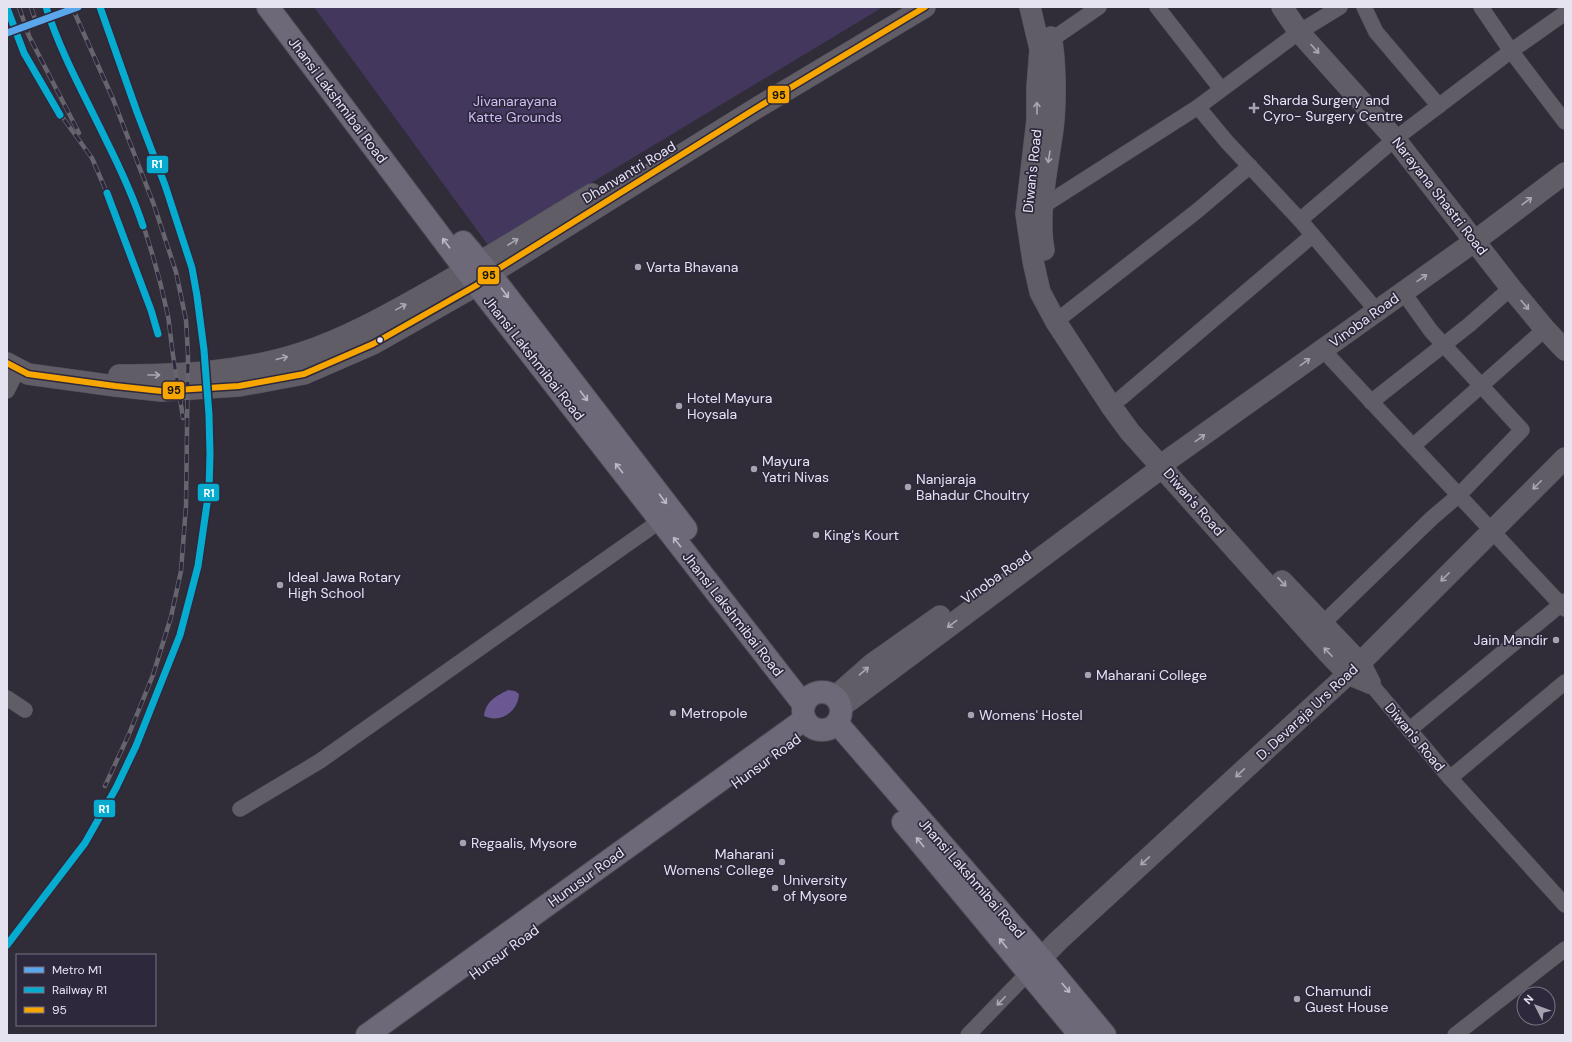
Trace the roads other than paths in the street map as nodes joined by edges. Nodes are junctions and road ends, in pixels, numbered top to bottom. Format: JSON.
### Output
{"nodes":[{"id":1,"x":268,"y":7,"type":"edge"},
{"id":2,"x":284,"y":7,"type":"edge"},
{"id":3,"x":903,"y":7,"type":"edge"},
{"id":4,"x":925,"y":7,"type":"edge"},
{"id":5,"x":1030,"y":7,"type":"edge"},
{"id":6,"x":1044,"y":7,"type":"edge"},
{"id":7,"x":1099,"y":7,"type":"edge"},
{"id":8,"x":1157,"y":7,"type":"edge"},
{"id":9,"x":1282,"y":7,"type":"edge"},
{"id":10,"x":1340,"y":7,"type":"edge"},
{"id":11,"x":1364,"y":7,"type":"edge"},
{"id":12,"x":1481,"y":7,"type":"edge"},
{"id":13,"x":1565,"y":14,"type":"edge"},
{"id":14,"x":1299,"y":32,"type":"junction"},
{"id":15,"x":1052,"y":40,"type":"junction"},
{"id":16,"x":1511,"y":51,"type":"junction"},
{"id":17,"x":1221,"y":89,"type":"junction"},
{"id":18,"x":752,"y":104,"type":"junction"},
{"id":19,"x":1439,"y":106,"type":"junction"},
{"id":20,"x":1198,"y":107,"type":"junction"},
{"id":21,"x":1565,"y":122,"type":"edge"},
{"id":22,"x":1396,"y":139,"type":"junction"},
{"id":23,"x":1250,"y":166,"type":"junction"},
{"id":24,"x":1565,"y":173,"type":"edge"},
{"id":25,"x":1043,"y":206,"type":"junction"},
{"id":26,"x":1300,"y":220,"type":"junction"},
{"id":27,"x":1313,"y":235,"type":"junction"},
{"id":28,"x":1475,"y":241,"type":"junction"},
{"id":29,"x":478,"y":273,"type":"junction"},
{"id":30,"x":1511,"y":288,"type":"junction"},
{"id":31,"x":1404,"y":292,"type":"junction"},
{"id":32,"x":1377,"y":311,"type":"junction"},
{"id":33,"x":1064,"y":315,"type":"junction"},
{"id":34,"x":1545,"y":329,"type":"junction"},
{"id":35,"x":1443,"y":345,"type":"junction"},
{"id":36,"x":7,"y":348,"type":"edge"},
{"id":37,"x":1564,"y":348,"type":"edge"},
{"id":38,"x":1323,"y":350,"type":"junction"},
{"id":39,"x":12,"y":366,"type":"edge"},
{"id":40,"x":1481,"y":386,"type":"junction"},
{"id":41,"x":7,"y":391,"type":"edge"},
{"id":42,"x":1121,"y":398,"type":"junction"},
{"id":43,"x":1371,"y":402,"type":"junction"},
{"id":44,"x":1413,"y":446,"type":"junction"},
{"id":45,"x":1565,"y":458,"type":"edge"},
{"id":46,"x":1165,"y":463,"type":"junction"},
{"id":47,"x":1459,"y":496,"type":"junction"},
{"id":48,"x":660,"y":521,"type":"junction"},
{"id":49,"x":1492,"y":530,"type":"junction"},
{"id":50,"x":1564,"y":605,"type":"edge"},
{"id":51,"x":1317,"y":629,"type":"junction"},
{"id":52,"x":1354,"y":668,"type":"junction"},
{"id":53,"x":1565,"y":682,"type":"edge"},
{"id":54,"x":1370,"y":683,"type":"joint"},
{"id":55,"x":7,"y":698,"type":"edge"},
{"id":56,"x":25,"y":710,"type":"dead end"},
{"id":57,"x":822,"y":713,"type":"junction"},
{"id":58,"x":1409,"y":730,"type":"junction"},
{"id":59,"x":1450,"y":778,"type":"junction"},
{"id":60,"x":240,"y":809,"type":"dead end"},
{"id":61,"x":1565,"y":905,"type":"edge"},
{"id":62,"x":1565,"y":949,"type":"edge"},
{"id":63,"x":1034,"y":965,"type":"junction"},
{"id":64,"x":367,"y":1035,"type":"edge"},
{"id":65,"x":389,"y":1035,"type":"edge"},
{"id":66,"x":968,"y":1035,"type":"edge"},
{"id":67,"x":1080,"y":1035,"type":"edge"},
{"id":68,"x":1105,"y":1035,"type":"edge"},
{"id":69,"x":1455,"y":1035,"type":"edge"}],
"edges":[{"from":29,"to":1,"type":"main road","name":"Jhansi Lakshmibai Road","one_way":true},
{"from":2,"to":29,"type":"main road","name":"Jhansi Lakshmibai Road"},
{"from":3,"to":18,"type":"street","name":"Dhanvantri Road"},
{"from":4,"to":18,"type":"street","name":"Dhanvantri Road"},
{"from":46,"to":5,"type":"street","name":"Diwan's Road","one_way":true},
{"from":6,"to":15,"type":"street"},
{"from":7,"to":15,"type":"street"},
{"from":8,"to":17,"type":"street"},
{"from":9,"to":14,"type":"street","name":"Narayana Shastri Road"},
{"from":10,"to":14,"type":"street"},
{"from":11,"to":19,"type":"street"},
{"from":12,"to":16,"type":"street"},
{"from":13,"to":16,"type":"street"},
{"from":14,"to":17,"type":"street"},
{"from":14,"to":22,"type":"street","name":"Narayana Shastri Road","one_way":true},
{"from":15,"to":25,"type":"street","one_way":true},
{"from":16,"to":19,"type":"street"},
{"from":16,"to":21,"type":"street"},
{"from":17,"to":20,"type":"street"},
{"from":18,"to":29,"type":"street","name":"Dhanvantri Road"},
{"from":19,"to":22,"type":"street"},
{"from":20,"to":23,"type":"street"},
{"from":20,"to":25,"type":"street"},
{"from":22,"to":26,"type":"street"},
{"from":22,"to":28,"type":"street","name":"Narayana Shastri Road"},
{"from":23,"to":26,"type":"street"},
{"from":23,"to":33,"type":"street"},
{"from":28,"to":24,"type":"street","name":"Vinoba Road","one_way":true},
{"from":25,"to":33,"type":"street"},
{"from":26,"to":27,"type":"street"},
{"from":27,"to":32,"type":"street"},
{"from":27,"to":42,"type":"street"},
{"from":28,"to":30,"type":"street","name":"Narayana Shastri Road"},
{"from":31,"to":28,"type":"street","name":"Vinoba Road","one_way":true},
{"from":36,"to":29,"type":"street","one_way":true},
{"from":29,"to":39,"type":"street"},
{"from":48,"to":29,"type":"main road","name":"Jhansi Lakshmibai Road","one_way":true},
{"from":29,"to":57,"type":"main road","name":"Jhansi Lakshmibai Road","one_way":true},
{"from":30,"to":34,"type":"street","name":"Narayana Shastri Road","one_way":true},
{"from":30,"to":35,"type":"street"},
{"from":31,"to":32,"type":"street","name":"Vinoba Road"},
{"from":31,"to":35,"type":"street"},
{"from":32,"to":38,"type":"street","name":"Vinoba Road"},
{"from":33,"to":42,"type":"street"},
{"from":34,"to":37,"type":"street","name":"Narayana Shastri Road"},
{"from":34,"to":40,"type":"street"},
{"from":35,"to":40,"type":"street"},
{"from":35,"to":43,"type":"street"},
{"from":38,"to":43,"type":"street"},
{"from":46,"to":38,"type":"street","name":"Vinoba Road","one_way":true},
{"from":39,"to":41,"type":"street"},
{"from":40,"to":44,"type":"street"},
{"from":40,"to":47,"type":"street"},
{"from":42,"to":46,"type":"street"},
{"from":43,"to":44,"type":"street"},
{"from":44,"to":47,"type":"street"},
{"from":45,"to":49,"type":"street","name":"D. Devaraja Urs Road","one_way":true},
{"from":46,"to":51,"type":"street","name":"Diwan's Road"},
{"from":46,"to":57,"type":"street","name":"Vinoba Road"},
{"from":47,"to":49,"type":"street"},
{"from":47,"to":51,"type":"street"},
{"from":57,"to":48,"type":"main road","name":"Jhansi Lakshmibai Road","one_way":true},
{"from":48,"to":60,"type":"street"},
{"from":49,"to":50,"type":"street"},
{"from":49,"to":52,"type":"street","name":"D. Devaraja Urs Road","one_way":true},
{"from":50,"to":58,"type":"street"},
{"from":51,"to":52,"type":"street","name":"Diwan's Road"},
{"from":52,"to":54,"type":"street","name":"Diwan's Road"},
{"from":52,"to":63,"type":"street","name":"D. Devaraja Urs Road","one_way":true},
{"from":53,"to":59,"type":"street"},
{"from":54,"to":58,"type":"street","name":"Diwan's Road"},
{"from":55,"to":56,"type":"street"},
{"from":57,"to":63,"type":"main road","name":"Jhansi Lakshmibai Road"},
{"from":57,"to":64,"type":"main road","name":"Hunusur Road"},
{"from":57,"to":65,"type":"main road","name":"Hunsur Road"},
{"from":58,"to":59,"type":"street","name":"Diwan's Road"},
{"from":59,"to":61,"type":"street","name":"Diwan's Road"},
{"from":62,"to":69,"type":"street"},
{"from":63,"to":66,"type":"street","one_way":true},
{"from":63,"to":67,"type":"main road","name":"Jhansi Lakshmibai Road"},
{"from":63,"to":68,"type":"main road","name":"Jhansi Lakshmibai Road","one_way":true}]}
